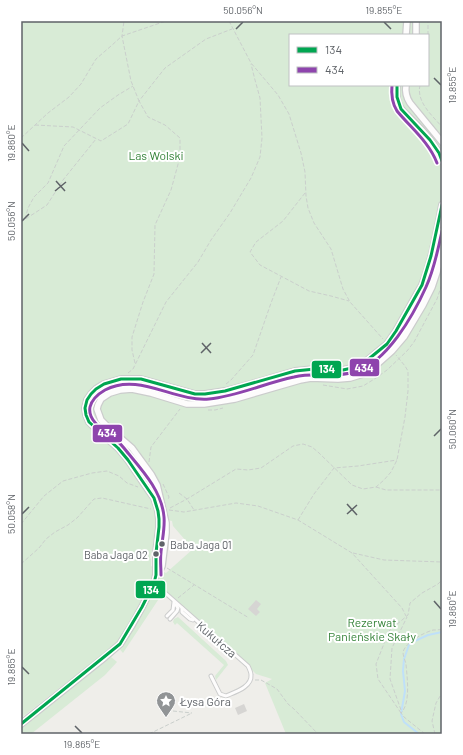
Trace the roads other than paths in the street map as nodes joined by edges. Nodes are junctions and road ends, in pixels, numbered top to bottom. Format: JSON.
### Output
{"nodes":[{"id":1,"x":407,"y":21,"type":"edge"},
{"id":2,"x":416,"y":21,"type":"edge"},
{"id":3,"x":406,"y":34,"type":"edge"},
{"id":4,"x":416,"y":34,"type":"edge"},
{"id":5,"x":397,"y":86,"type":"edge"},
{"id":6,"x":406,"y":86,"type":"edge"},
{"id":7,"x":442,"y":142,"type":"edge"},
{"id":8,"x":442,"y":161,"type":"edge"},
{"id":9,"x":442,"y":205,"type":"edge"},
{"id":10,"x":442,"y":249,"type":"edge"},
{"id":11,"x":131,"y":379,"type":"junction"},
{"id":12,"x":132,"y":389,"type":"junction"},
{"id":13,"x":156,"y":575,"type":"junction"},
{"id":14,"x":154,"y":583,"type":"junction"},
{"id":15,"x":174,"y":602,"type":"junction"},
{"id":16,"x":169,"y":618,"type":"dead end"},
{"id":17,"x":210,"y":676,"type":"dead end"},
{"id":18,"x":21,"y":724,"type":"edge"}],
"edges":[{"from":1,"to":3,"type":"street"},
{"from":2,"to":4,"type":"street"},
{"from":5,"to":8,"type":"street"},
{"from":6,"to":7,"type":"street"},
{"from":9,"to":11,"type":"street"},
{"from":10,"to":12,"type":"street"},
{"from":11,"to":12,"type":"street"},
{"from":11,"to":13,"type":"street"},
{"from":12,"to":13,"type":"street"},
{"from":13,"to":14,"type":"street"},
{"from":14,"to":15,"type":"lane","name":"Kukułcza"},
{"from":14,"to":18,"type":"street"},
{"from":15,"to":16,"type":"lane"},
{"from":15,"to":17,"type":"lane","name":"Kukułcza"}]}
